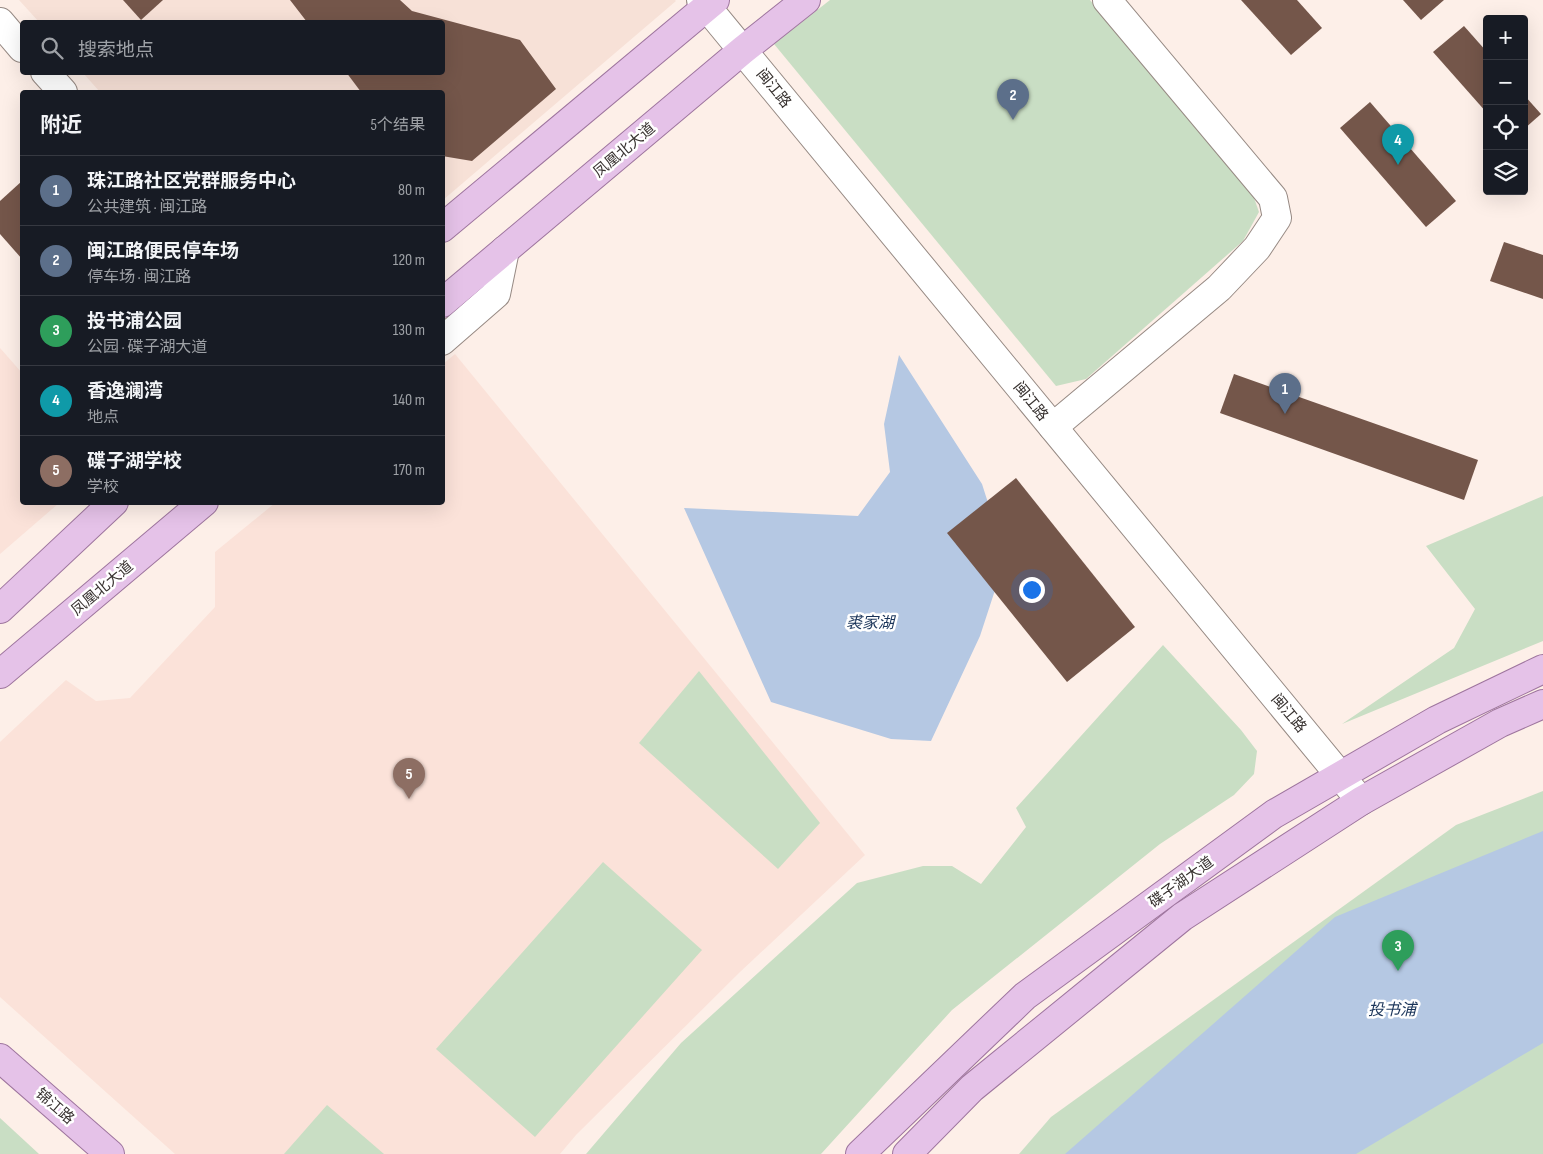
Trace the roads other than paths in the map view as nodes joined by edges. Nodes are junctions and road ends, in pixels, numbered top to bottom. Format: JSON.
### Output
{"nodes":[{"id":1,"x":806,"y":0,"type":"edge"},
{"id":2,"x":1107,"y":0,"type":"edge"},
{"id":3,"x":708,"y":2,"type":"edge"},
{"id":4,"x":0,"y":22,"type":"edge"},
{"id":5,"x":20,"y":46,"type":"edge"},
{"id":6,"x":743,"y":50,"type":"junction"},
{"id":7,"x":48,"y":75,"type":"edge"},
{"id":8,"x":61,"y":90,"type":"edge"},
{"id":9,"x":445,"y":225,"type":"edge"},
{"id":10,"x":505,"y":250,"type":"junction"},
{"id":11,"x":445,"y":300,"type":"edge"},
{"id":12,"x":445,"y":338,"type":"edge"},
{"id":13,"x":1053,"y":427,"type":"junction"},
{"id":14,"x":111,"y":505,"type":"edge"},
{"id":15,"x":200,"y":505,"type":"edge"},
{"id":16,"x":0,"y":609,"type":"edge"},
{"id":17,"x":1543,"y":669,"type":"edge"},
{"id":18,"x":0,"y":674,"type":"edge"},
{"id":19,"x":1543,"y":704,"type":"edge"},
{"id":20,"x":1341,"y":775,"type":"junction"},
{"id":21,"x":1362,"y":801,"type":"junction"},
{"id":22,"x":0,"y":1058,"type":"edge"},
{"id":23,"x":110,"y":1154,"type":"edge"},
{"id":24,"x":860,"y":1154,"type":"edge"},
{"id":25,"x":907,"y":1154,"type":"edge"}],
"edges":[{"from":1,"to":6,"type":"main road","name":"凤凰北大道"},
{"from":2,"to":13,"type":"street"},
{"from":3,"to":6,"type":"street","name":"闽江路"},
{"from":3,"to":9,"type":"main road"},
{"from":4,"to":5,"type":"street"},
{"from":6,"to":10,"type":"main road","name":"凤凰北大道"},
{"from":6,"to":13,"type":"street","name":"闽江路"},
{"from":7,"to":8,"type":"street"},
{"from":10,"to":11,"type":"main road","name":"凤凰北大道"},
{"from":10,"to":12,"type":"street"},
{"from":13,"to":20,"type":"street","name":"闽江路"},
{"from":14,"to":16,"type":"main road"},
{"from":15,"to":18,"type":"main road","name":"凤凰北大道"},
{"from":17,"to":20,"type":"main road","name":"碟子湖大道"},
{"from":19,"to":21,"type":"main road","name":"碟子湖大道"},
{"from":20,"to":21,"type":"street","name":"闽江路"},
{"from":20,"to":24,"type":"main road","name":"碟子湖大道"},
{"from":21,"to":25,"type":"main road","name":"碟子湖大道"},
{"from":22,"to":23,"type":"main road","name":"锦江路"}]}
